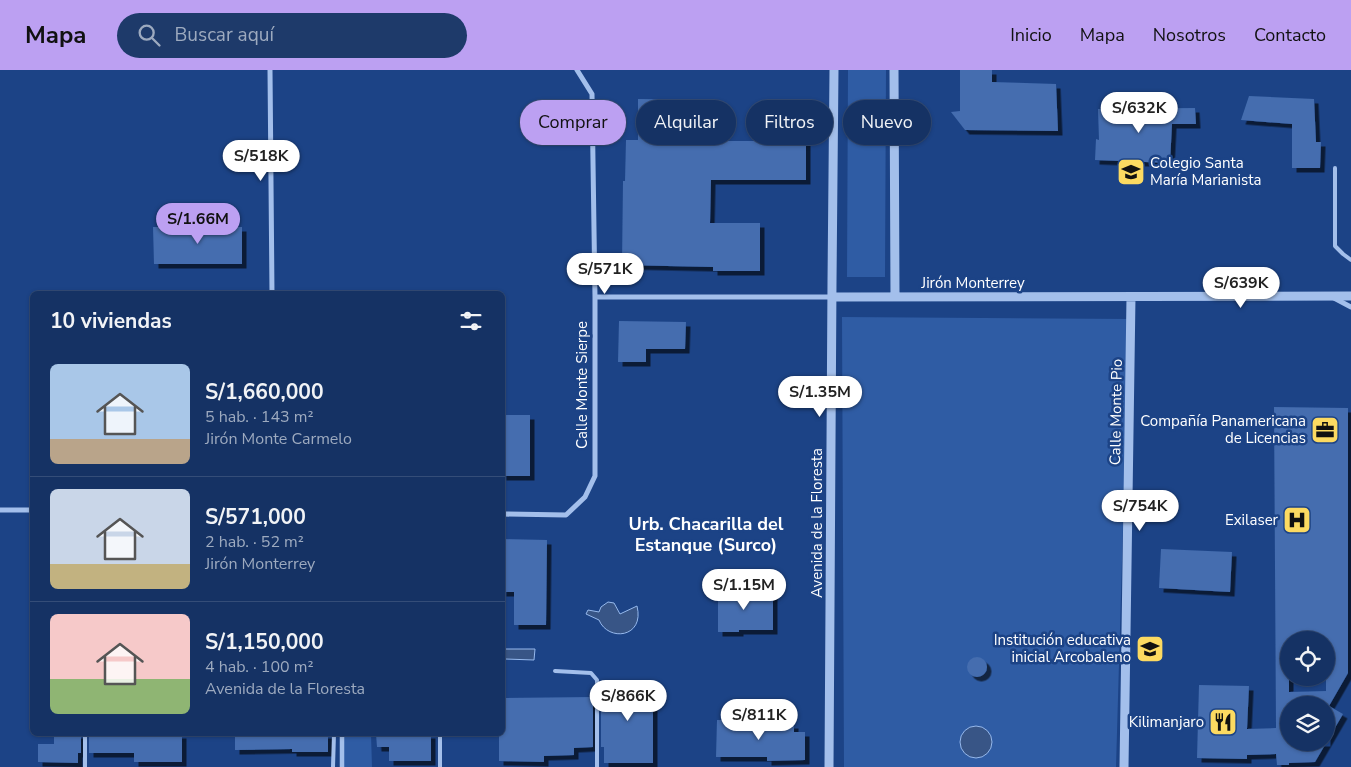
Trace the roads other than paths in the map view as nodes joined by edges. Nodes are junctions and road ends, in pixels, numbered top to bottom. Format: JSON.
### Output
{"nodes":[{"id":1,"x":270,"y":70,"type":"edge"},
{"id":2,"x":577,"y":70,"type":"edge"},
{"id":3,"x":834,"y":70,"type":"edge"},
{"id":4,"x":894,"y":70,"type":"edge"},
{"id":5,"x":1335,"y":168,"type":"dead end"},
{"id":6,"x":1351,"y":260,"type":"edge"},
{"id":7,"x":272,"y":291,"type":"edge"},
{"id":8,"x":1351,"y":296,"type":"edge"},
{"id":9,"x":595,"y":297,"type":"junction"},
{"id":10,"x":832,"y":297,"type":"junction"},
{"id":11,"x":895,"y":297,"type":"junction"},
{"id":12,"x":1132,"y":297,"type":"junction"},
{"id":13,"x":1332,"y":297,"type":"junction"},
{"id":14,"x":1351,"y":307,"type":"edge"},
{"id":15,"x":0,"y":510,"type":"edge"},
{"id":16,"x":30,"y":510,"type":"edge"},
{"id":17,"x":505,"y":514,"type":"edge"},
{"id":18,"x":555,"y":671,"type":"dead end"},
{"id":19,"x":85,"y":736,"type":"edge"},
{"id":20,"x":334,"y":736,"type":"edge"},
{"id":21,"x":342,"y":736,"type":"edge"},
{"id":22,"x":440,"y":736,"type":"edge"},
{"id":23,"x":85,"y":767,"type":"edge"},
{"id":24,"x":334,"y":767,"type":"edge"},
{"id":25,"x":342,"y":767,"type":"edge"},
{"id":26,"x":440,"y":767,"type":"edge"},
{"id":27,"x":597,"y":767,"type":"edge"},
{"id":28,"x":829,"y":767,"type":"edge"},
{"id":29,"x":1124,"y":767,"type":"edge"}],
"edges":[{"from":1,"to":7,"type":"street"},
{"from":2,"to":9,"type":"street","name":"Calle Monte Sierpe"},
{"from":3,"to":10,"type":"street","name":"Avenida de la Floresta"},
{"from":4,"to":11,"type":"street"},
{"from":5,"to":6,"type":"lane"},
{"from":8,"to":13,"type":"street","name":"Jirón Monterrey"},
{"from":9,"to":10,"type":"street","name":"Jirón Monterrey"},
{"from":9,"to":17,"type":"street","name":"Calle Monte Sierpe"},
{"from":10,"to":11,"type":"street","name":"Jirón Monterrey"},
{"from":10,"to":28,"type":"street","name":"Avenida de la Floresta"},
{"from":11,"to":12,"type":"street","name":"Jirón Monterrey"},
{"from":12,"to":13,"type":"street","name":"Jirón Monterrey"},
{"from":12,"to":29,"type":"street","name":"Calle Monte Pio"},
{"from":13,"to":14,"type":"street"},
{"from":15,"to":16,"type":"street"},
{"from":18,"to":27,"type":"lane"},
{"from":19,"to":23,"type":"lane"},
{"from":20,"to":24,"type":"lane"},
{"from":21,"to":25,"type":"street"},
{"from":22,"to":26,"type":"lane"}]}
